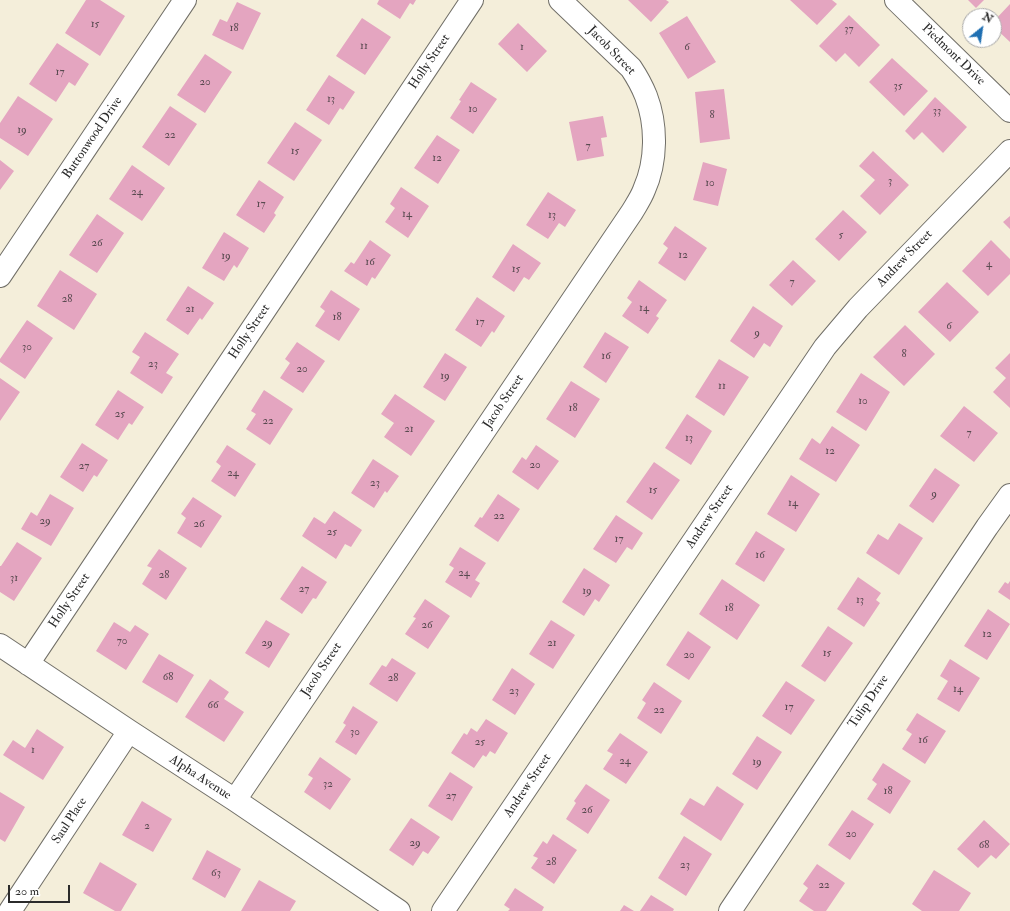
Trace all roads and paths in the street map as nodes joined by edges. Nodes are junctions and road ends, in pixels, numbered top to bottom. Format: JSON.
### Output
{"nodes":[{"id":1,"x":185,"y":0,"type":"edge"},
{"id":2,"x":472,"y":0,"type":"edge"},
{"id":3,"x":560,"y":0,"type":"edge"},
{"id":4,"x":896,"y":0,"type":"edge"},
{"id":5,"x":1010,"y":111,"type":"edge"},
{"id":6,"x":1010,"y":151,"type":"edge"},
{"id":7,"x":0,"y":276,"type":"edge"},
{"id":8,"x":1010,"y":495,"type":"edge"},
{"id":9,"x":0,"y":645,"type":"edge"},
{"id":10,"x":28,"y":664,"type":"junction"},
{"id":11,"x":129,"y":731,"type":"junction"},
{"id":12,"x":235,"y":800,"type":"junction"},
{"id":13,"x":10,"y":911,"type":"edge"},
{"id":14,"x":399,"y":911,"type":"edge"},
{"id":15,"x":444,"y":911,"type":"edge"},
{"id":16,"x":730,"y":911,"type":"edge"}],
"edges":[{"from":1,"to":7,"type":"street","name":"Buttonwood Drive"},
{"from":2,"to":10,"type":"street","name":"Holly Street"},
{"from":3,"to":12,"type":"street","name":"Jacob Street"},
{"from":4,"to":5,"type":"street","name":"Piedmont Drive"},
{"from":6,"to":15,"type":"street","name":"Andrew Street"},
{"from":8,"to":16,"type":"street","name":"Tulip Drive"},
{"from":9,"to":10,"type":"street","name":"Alpha Avenue"},
{"from":10,"to":11,"type":"street","name":"Alpha Avenue"},
{"from":11,"to":12,"type":"street","name":"Alpha Avenue"},
{"from":11,"to":13,"type":"street","name":"Saul Place"},
{"from":12,"to":14,"type":"street","name":"Alpha Avenue"}]}
